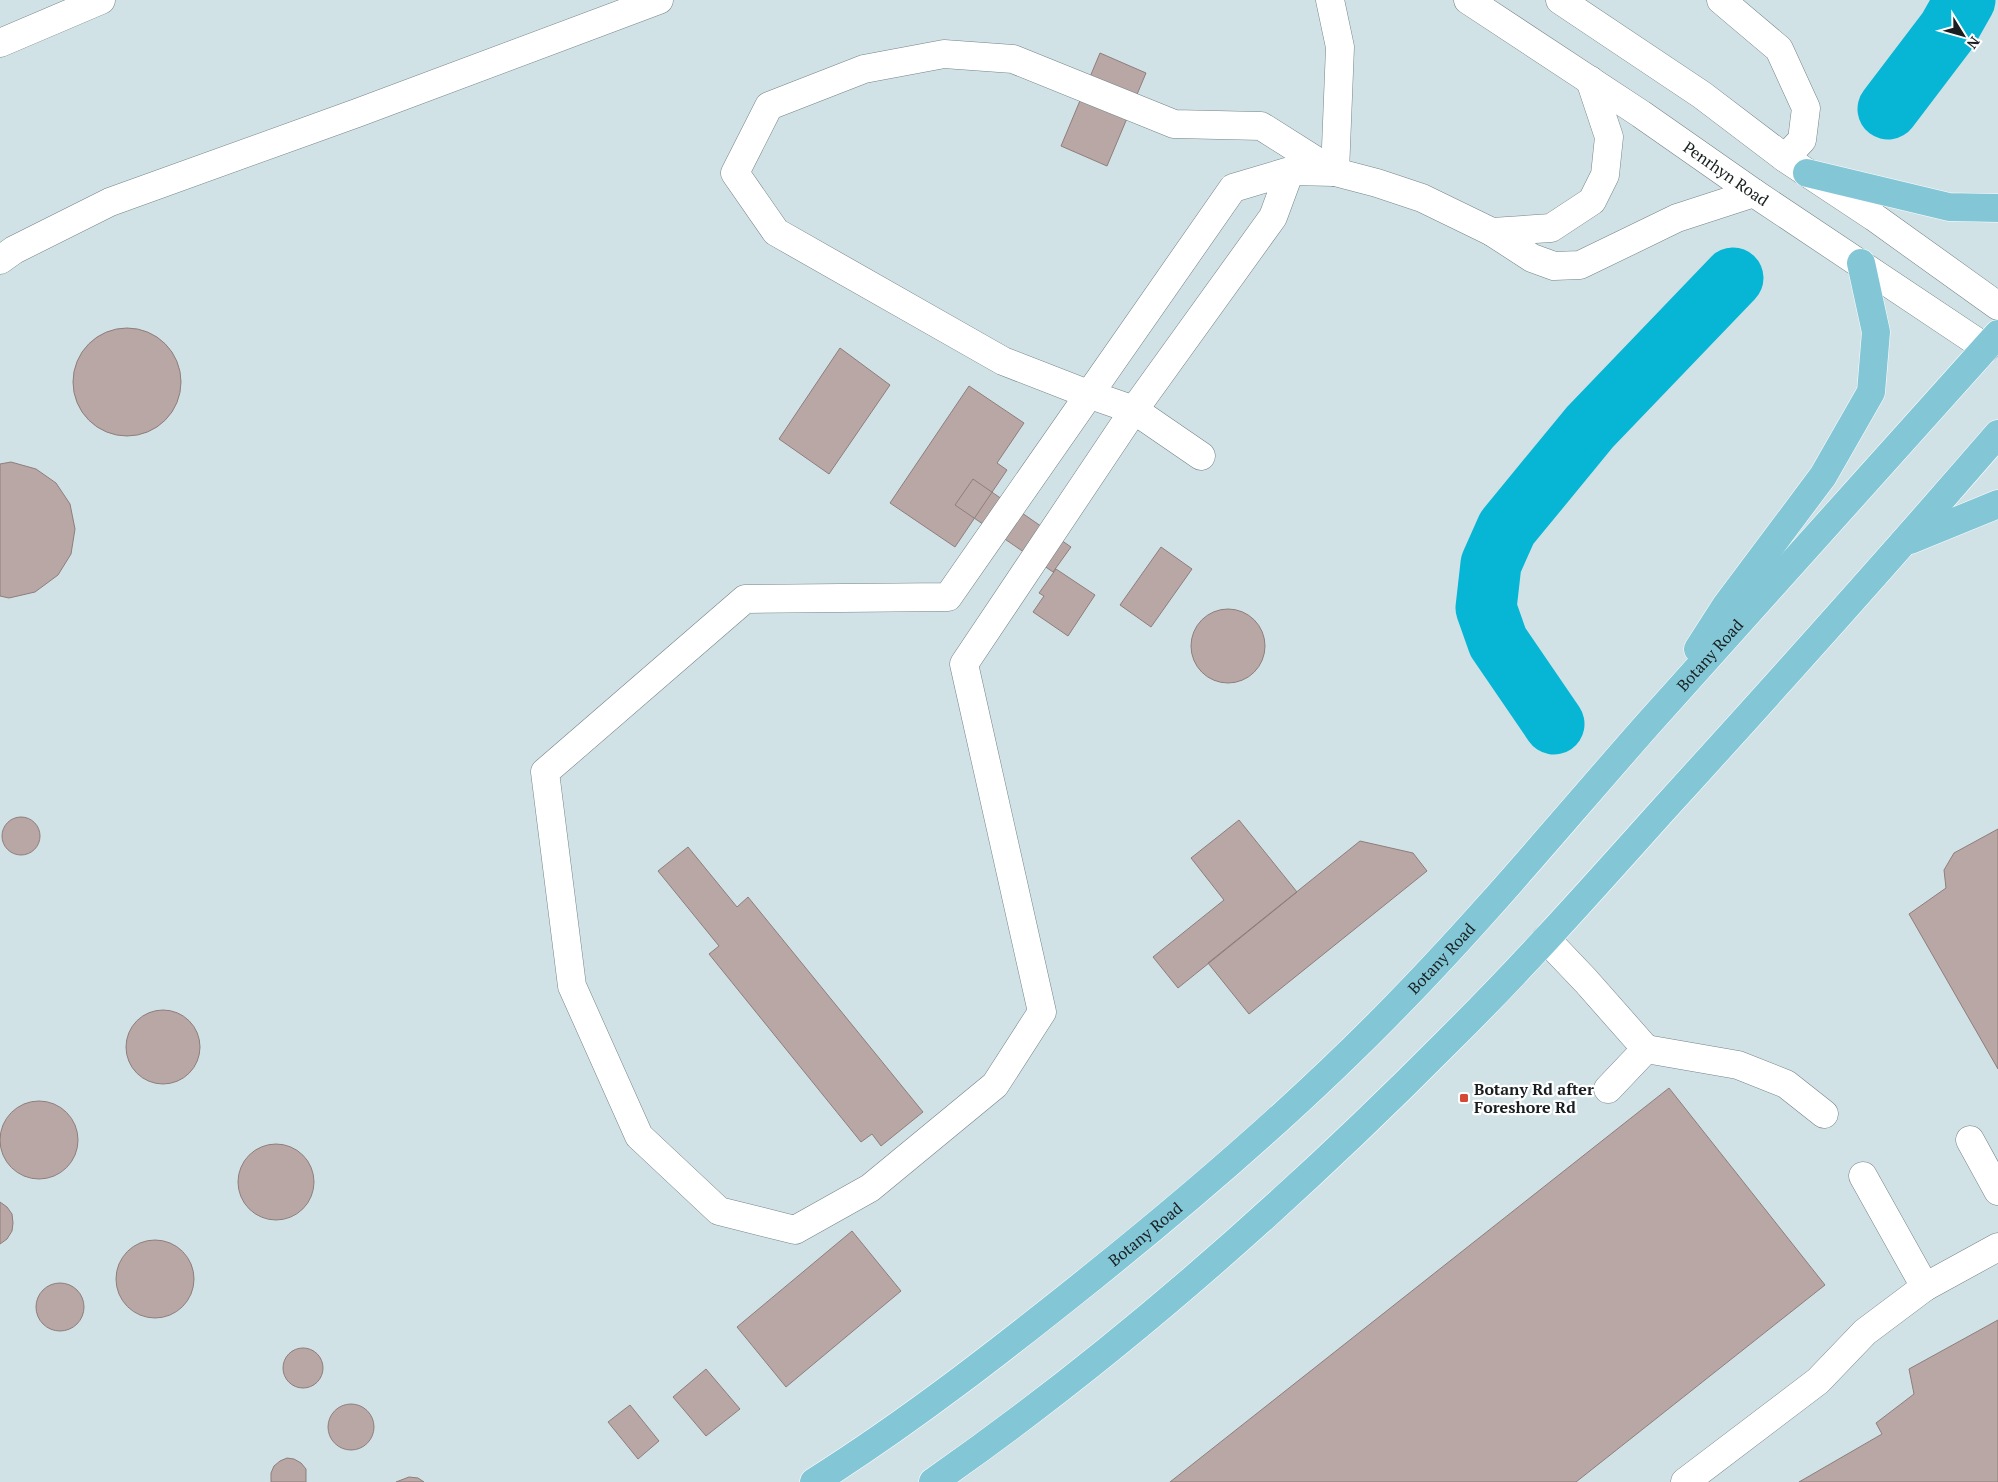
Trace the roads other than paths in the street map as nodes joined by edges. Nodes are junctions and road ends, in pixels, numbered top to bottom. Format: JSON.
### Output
{"nodes":[{"id":1,"x":101,"y":0,"type":"edge"},
{"id":2,"x":659,"y":0,"type":"edge"},
{"id":3,"x":1330,"y":0,"type":"edge"},
{"id":4,"x":1468,"y":0,"type":"edge"},
{"id":5,"x":1560,"y":0,"type":"edge"},
{"id":6,"x":1721,"y":0,"type":"edge"},
{"id":7,"x":2,"y":42,"type":"edge"},
{"id":8,"x":1590,"y":80,"type":"junction"},
{"id":9,"x":1785,"y":158,"type":"junction"},
{"id":10,"x":1290,"y":171,"type":"junction"},
{"id":11,"x":1335,"y":172,"type":"junction"},
{"id":12,"x":1808,"y":173,"type":"junction"},
{"id":13,"x":1754,"y":193,"type":"junction"},
{"id":14,"x":1998,"y":208,"type":"edge"},
{"id":15,"x":1492,"y":232,"type":"junction"},
{"id":16,"x":0,"y":260,"type":"edge"},
{"id":17,"x":1861,"y":263,"type":"junction"},
{"id":18,"x":1998,"y":306,"type":"edge"},
{"id":19,"x":1994,"y":347,"type":"edge"},
{"id":20,"x":1088,"y":394,"type":"junction"},
{"id":21,"x":1134,"y":410,"type":"junction"},
{"id":22,"x":1998,"y":434,"type":"edge"},
{"id":23,"x":1202,"y":456,"type":"dead end"},
{"id":24,"x":1998,"y":504,"type":"edge"},
{"id":25,"x":1904,"y":542,"type":"junction"},
{"id":26,"x":1649,"y":723,"type":"junction"},
{"id":27,"x":1546,"y":939,"type":"junction"},
{"id":28,"x":1646,"y":1050,"type":"junction"},
{"id":29,"x":1608,"y":1089,"type":"dead end"},
{"id":30,"x":1824,"y":1114,"type":"dead end"},
{"id":31,"x":1970,"y":1140,"type":"dead end"},
{"id":32,"x":1863,"y":1176,"type":"dead end"},
{"id":33,"x":1998,"y":1191,"type":"edge"},
{"id":34,"x":1998,"y":1247,"type":"edge"},
{"id":35,"x":1925,"y":1287,"type":"junction"},
{"id":36,"x":1689,"y":1479,"type":"edge"},
{"id":37,"x":814,"y":1482,"type":"edge"},
{"id":38,"x":933,"y":1482,"type":"edge"}],
"edges":[{"from":1,"to":7,"type":"street"},
{"from":2,"to":16,"type":"street"},
{"from":3,"to":11,"type":"street"},
{"from":4,"to":8,"type":"street","name":"Penrhyn Road"},
{"from":5,"to":9,"type":"street"},
{"from":6,"to":9,"type":"street"},
{"from":8,"to":13,"type":"street","name":"Penrhyn Road"},
{"from":8,"to":15,"type":"street"},
{"from":9,"to":12,"type":"street"},
{"from":10,"to":11,"type":"street"},
{"from":10,"to":20,"type":"street"},
{"from":10,"to":21,"type":"street"},
{"from":11,"to":15,"type":"street"},
{"from":11,"to":20,"type":"street"},
{"from":12,"to":14,"type":"main road"},
{"from":12,"to":18,"type":"street"},
{"from":13,"to":15,"type":"street"},
{"from":13,"to":17,"type":"street","name":"Penrhyn Road"},
{"from":17,"to":19,"type":"street","name":"Penrhyn Road"},
{"from":17,"to":26,"type":"main road"},
{"from":19,"to":26,"type":"main road","name":"Botany Road"},
{"from":20,"to":21,"type":"street"},
{"from":20,"to":21,"type":"street"},
{"from":21,"to":23,"type":"street"},
{"from":22,"to":25,"type":"main road"},
{"from":24,"to":25,"type":"main road"},
{"from":25,"to":27,"type":"main road"},
{"from":26,"to":37,"type":"main road","name":"Botany Road"},
{"from":27,"to":28,"type":"street"},
{"from":27,"to":38,"type":"main road"},
{"from":28,"to":29,"type":"street"},
{"from":28,"to":30,"type":"street"},
{"from":31,"to":33,"type":"street"},
{"from":32,"to":35,"type":"street"},
{"from":34,"to":35,"type":"street"},
{"from":35,"to":36,"type":"street"}]}
